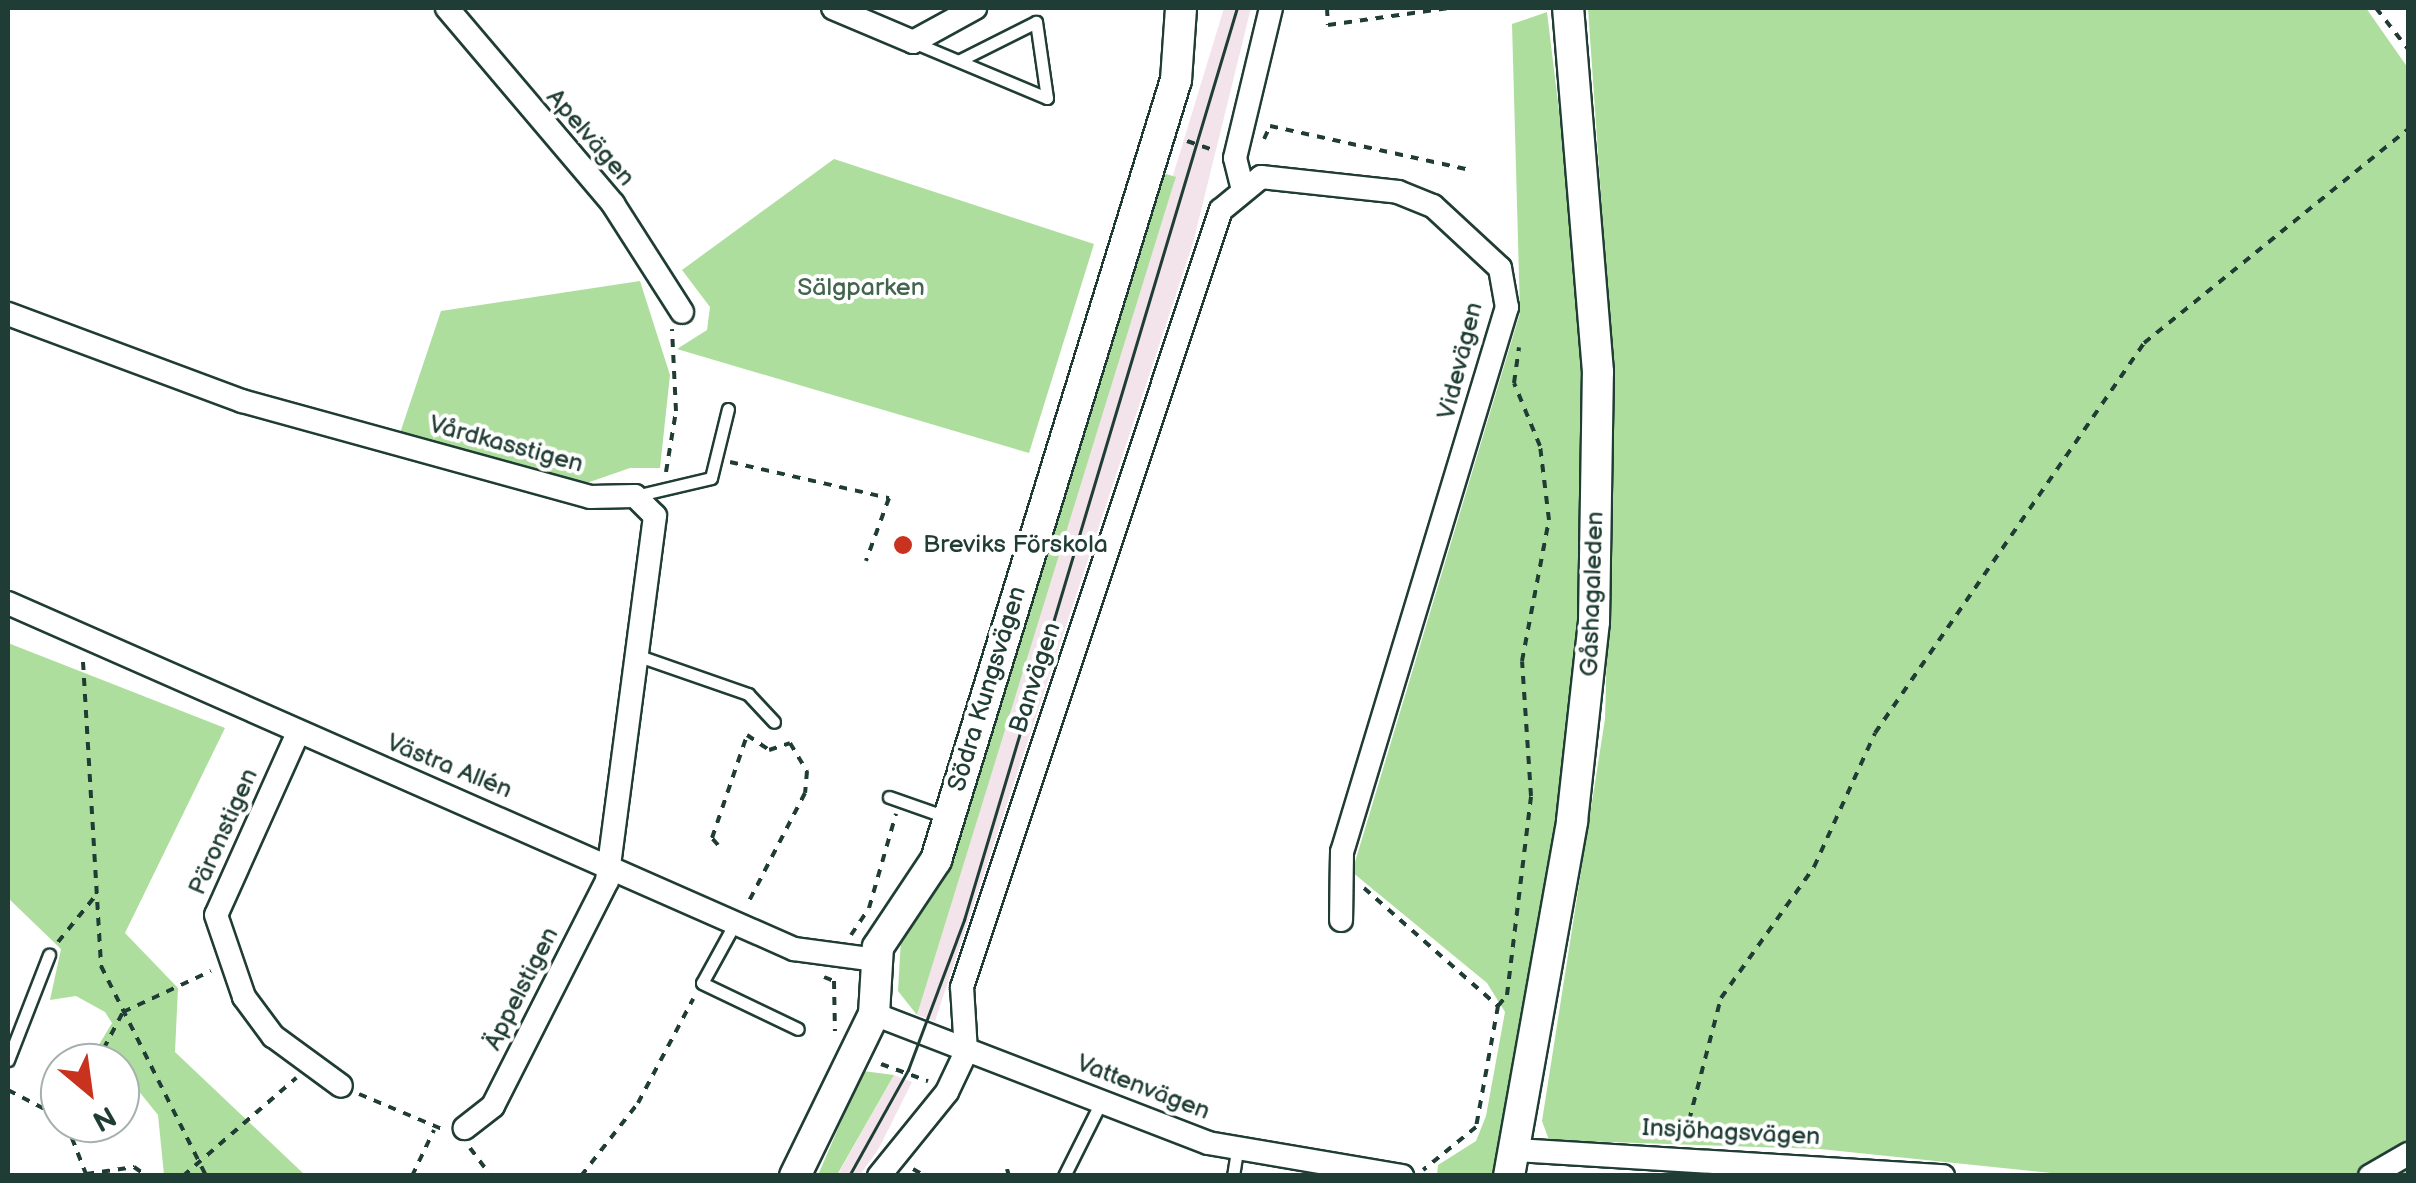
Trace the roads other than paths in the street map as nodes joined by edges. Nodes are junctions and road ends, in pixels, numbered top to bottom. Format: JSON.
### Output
{"nodes":[{"id":1,"x":448,"y":8,"type":"edge"},
{"id":2,"x":833,"y":8,"type":"edge"},
{"id":3,"x":974,"y":8,"type":"edge"},
{"id":4,"x":1181,"y":8,"type":"edge"},
{"id":5,"x":1271,"y":8,"type":"edge"},
{"id":6,"x":1568,"y":8,"type":"edge"},
{"id":7,"x":914,"y":42,"type":"junction"},
{"id":8,"x":960,"y":60,"type":"junction"},
{"id":9,"x":1242,"y":186,"type":"junction"},
{"id":10,"x":682,"y":312,"type":"road end"},
{"id":11,"x":8,"y":314,"type":"edge"},
{"id":12,"x":728,"y":410,"type":"dead end"},
{"id":13,"x":636,"y":496,"type":"junction"},
{"id":14,"x":8,"y":603,"type":"edge"},
{"id":15,"x":636,"y":655,"type":"junction"},
{"id":16,"x":774,"y":722,"type":"dead end"},
{"id":17,"x":297,"y":735,"type":"junction"},
{"id":18,"x":894,"y":799,"type":"road end"},
{"id":19,"x":948,"y":818,"type":"junction"},
{"id":20,"x":608,"y":862,"type":"junction"},
{"id":21,"x":1341,"y":920,"type":"dead end"},
{"id":22,"x":737,"y":922,"type":"junction"},
{"id":23,"x":50,"y":956,"type":"road end"},
{"id":24,"x":876,"y":960,"type":"junction"},
{"id":25,"x":874,"y":1014,"type":"junction"},
{"id":26,"x":798,"y":1029,"type":"dead end"},
{"id":27,"x":966,"y":1052,"type":"junction"},
{"id":28,"x":8,"y":1060,"type":"edge"},
{"id":29,"x":342,"y":1086,"type":"road end"},
{"id":30,"x":1100,"y":1102,"type":"junction"},
{"id":31,"x":464,"y":1128,"type":"road end"},
{"id":32,"x":1237,"y":1150,"type":"junction"},
{"id":33,"x":2408,"y":1154,"type":"edge"},
{"id":34,"x":1512,"y":1163,"type":"edge"},
{"id":35,"x":795,"y":1176,"type":"edge"},
{"id":36,"x":879,"y":1176,"type":"edge"},
{"id":37,"x":1064,"y":1176,"type":"edge"},
{"id":38,"x":1233,"y":1176,"type":"edge"},
{"id":39,"x":1402,"y":1176,"type":"edge"},
{"id":40,"x":1943,"y":1176,"type":"edge"},
{"id":41,"x":2370,"y":1176,"type":"edge"}],
"edges":[{"from":1,"to":10,"type":"street","name":"Apelvägen"},
{"from":2,"to":7,"type":"street"},
{"from":3,"to":7,"type":"street"},
{"from":4,"to":19,"type":"street","name":"Södra Kungsvägen"},
{"from":5,"to":9,"type":"street"},
{"from":6,"to":34,"type":"street","name":"Gåshagaleden"},
{"from":7,"to":8,"type":"lane"},
{"from":8,"to":8,"type":"lane"},
{"from":9,"to":21,"type":"street","name":"Videvägen"},
{"from":9,"to":27,"type":"street","name":"Banvägen"},
{"from":11,"to":13,"type":"street","name":"Vårdkasstigen"},
{"from":12,"to":13,"type":"lane"},
{"from":13,"to":15,"type":"street"},
{"from":14,"to":17,"type":"street","name":"Västra Allén"},
{"from":15,"to":16,"type":"lane"},
{"from":15,"to":20,"type":"street"},
{"from":17,"to":20,"type":"street","name":"Västra Allén"},
{"from":17,"to":29,"type":"street","name":"Päronstigen"},
{"from":18,"to":19,"type":"lane"},
{"from":19,"to":24,"type":"street","name":"Södra Kungsvägen"},
{"from":20,"to":22,"type":"street","name":"Västra Allén"},
{"from":20,"to":31,"type":"street","name":"Äppelstigen"},
{"from":22,"to":24,"type":"street","name":"Västra Allén"},
{"from":22,"to":26,"type":"lane"},
{"from":23,"to":28,"type":"lane"},
{"from":24,"to":25,"type":"street","name":"Södra Kungsvägen"},
{"from":25,"to":27,"type":"street","name":"Vattenvägen"},
{"from":25,"to":35,"type":"street","name":"Södra Kungsvägen"},
{"from":27,"to":30,"type":"street","name":"Vattenvägen"},
{"from":27,"to":36,"type":"street"},
{"from":30,"to":32,"type":"street","name":"Vattenvägen"},
{"from":30,"to":37,"type":"lane"},
{"from":32,"to":38,"type":"lane"},
{"from":32,"to":39,"type":"street","name":"Vattenvägen"},
{"from":33,"to":41,"type":"street"},
{"from":34,"to":40,"type":"street","name":"Insjöhagsvägen"}]}
